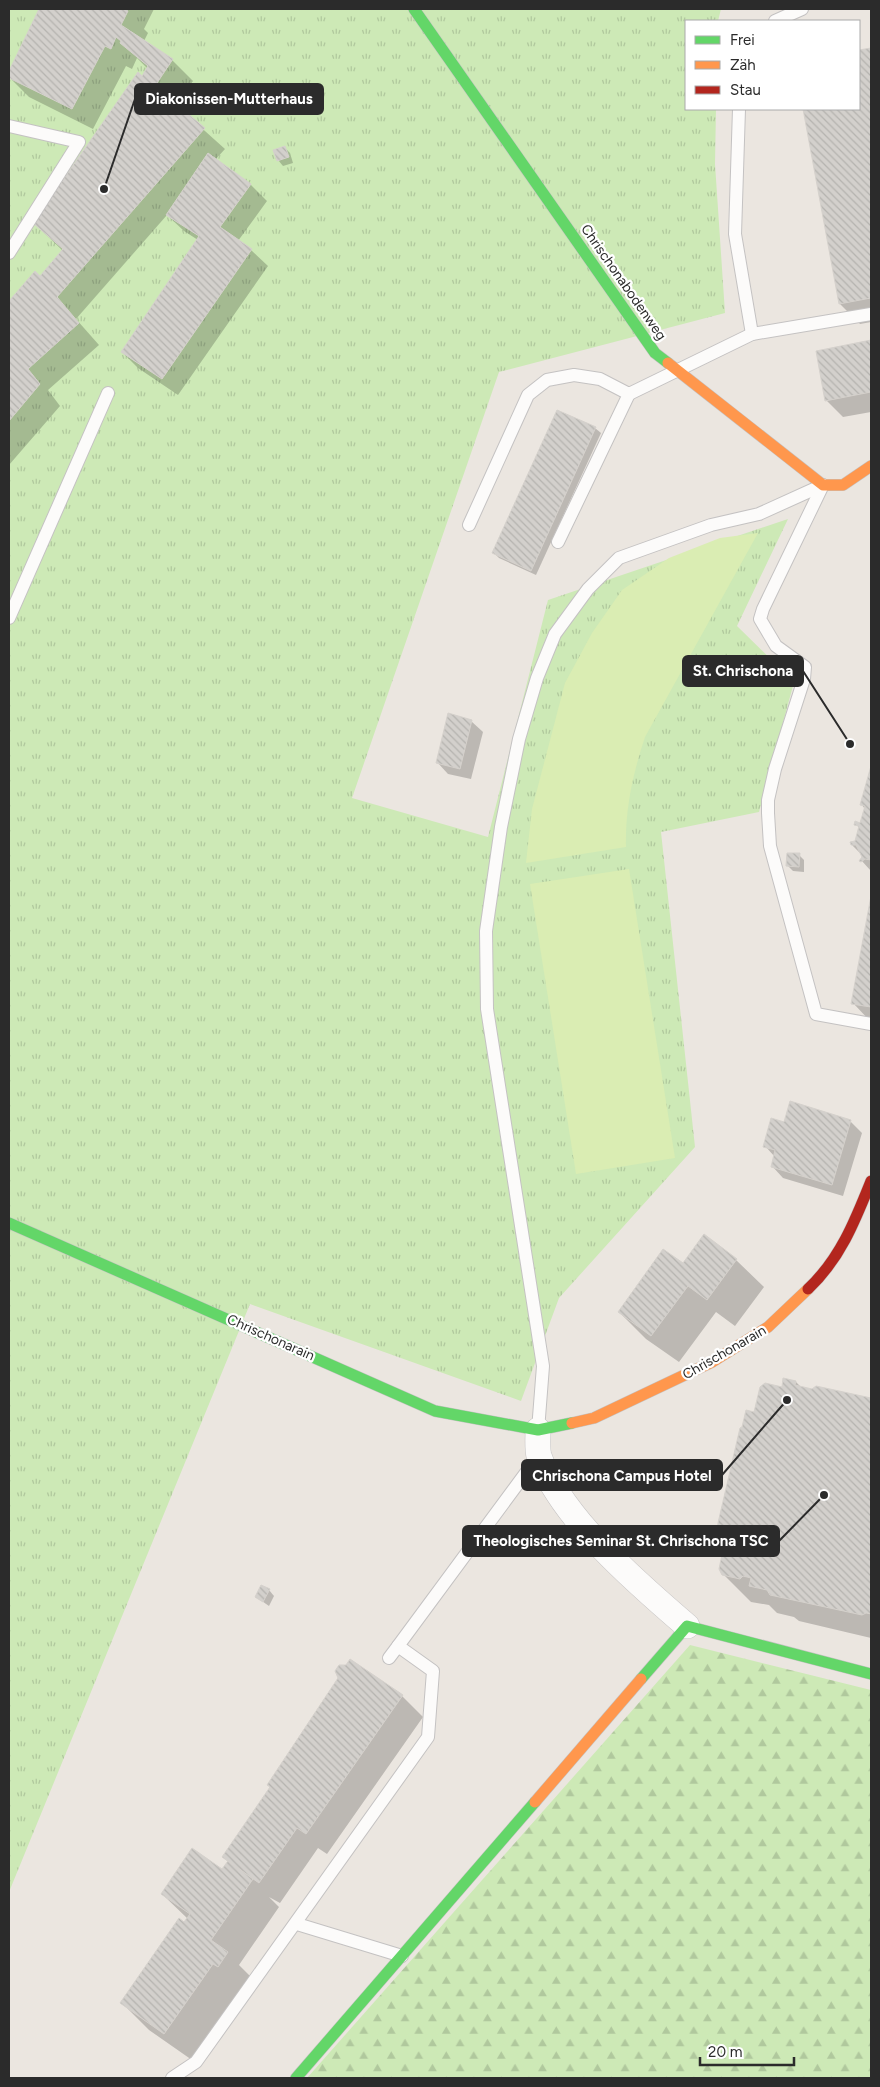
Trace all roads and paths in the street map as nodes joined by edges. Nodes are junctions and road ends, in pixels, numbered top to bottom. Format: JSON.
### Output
{"nodes":[{"id":1,"x":414,"y":9,"type":"edge"},
{"id":2,"x":802,"y":9,"type":"edge"},
{"id":3,"x":778,"y":20,"type":"edge"},
{"id":4,"x":739,"y":110,"type":"edge"},
{"id":5,"x":9,"y":126,"type":"edge"},
{"id":6,"x":9,"y":253,"type":"edge"},
{"id":7,"x":871,"y":314,"type":"edge"},
{"id":8,"x":752,"y":334,"type":"junction"},
{"id":9,"x":676,"y":370,"type":"junction"},
{"id":10,"x":108,"y":393,"type":"dead end"},
{"id":11,"x":628,"y":394,"type":"junction"},
{"id":12,"x":871,"y":466,"type":"edge"},
{"id":13,"x":822,"y":485,"type":"junction"},
{"id":14,"x":469,"y":525,"type":"dead end"},
{"id":15,"x":558,"y":542,"type":"dead end"},
{"id":16,"x":9,"y":618,"type":"edge"},
{"id":17,"x":871,"y":1024,"type":"edge"},
{"id":18,"x":871,"y":1181,"type":"edge"},
{"id":19,"x":856,"y":1218,"type":"junction"},
{"id":20,"x":871,"y":1222,"type":"edge"},
{"id":21,"x":9,"y":1223,"type":"edge"},
{"id":22,"x":538,"y":1430,"type":"junction"},
{"id":23,"x":539,"y":1455,"type":"junction"},
{"id":24,"x":687,"y":1626,"type":"junction"},
{"id":25,"x":398,"y":1646,"type":"junction"},
{"id":26,"x":389,"y":1658,"type":"dead end"},
{"id":27,"x":871,"y":1674,"type":"edge"},
{"id":28,"x":297,"y":1924,"type":"junction"},
{"id":29,"x":403,"y":1956,"type":"junction"},
{"id":30,"x":172,"y":2078,"type":"edge"},
{"id":31,"x":296,"y":2078,"type":"edge"}],
"edges":[{"from":1,"to":9,"type":"street","name":"Chrischonabodenweg"},
{"from":2,"to":3,"type":"lane"},
{"from":4,"to":8,"type":"lane"},
{"from":5,"to":6,"type":"lane"},
{"from":7,"to":8,"type":"lane"},
{"from":8,"to":9,"type":"lane"},
{"from":9,"to":11,"type":"lane"},
{"from":9,"to":13,"type":"street","name":"Chrischonabodenweg"},
{"from":10,"to":16,"type":"lane"},
{"from":11,"to":14,"type":"lane"},
{"from":11,"to":15,"type":"lane"},
{"from":12,"to":13,"type":"street"},
{"from":13,"to":17,"type":"lane"},
{"from":13,"to":22,"type":"lane"},
{"from":18,"to":19,"type":"street","name":"Chrischonarain"},
{"from":19,"to":20,"type":"lane"},
{"from":19,"to":22,"type":"street","name":"Chrischonarain"},
{"from":21,"to":22,"type":"street","name":"Chrischonarain"},
{"from":22,"to":23,"type":"street"},
{"from":23,"to":24,"type":"street"},
{"from":23,"to":25,"type":"lane"},
{"from":24,"to":27,"type":"street"},
{"from":24,"to":29,"type":"street"},
{"from":25,"to":26,"type":"lane"},
{"from":25,"to":28,"type":"lane"},
{"from":28,"to":29,"type":"lane"},
{"from":28,"to":30,"type":"lane"},
{"from":29,"to":31,"type":"street"}]}
